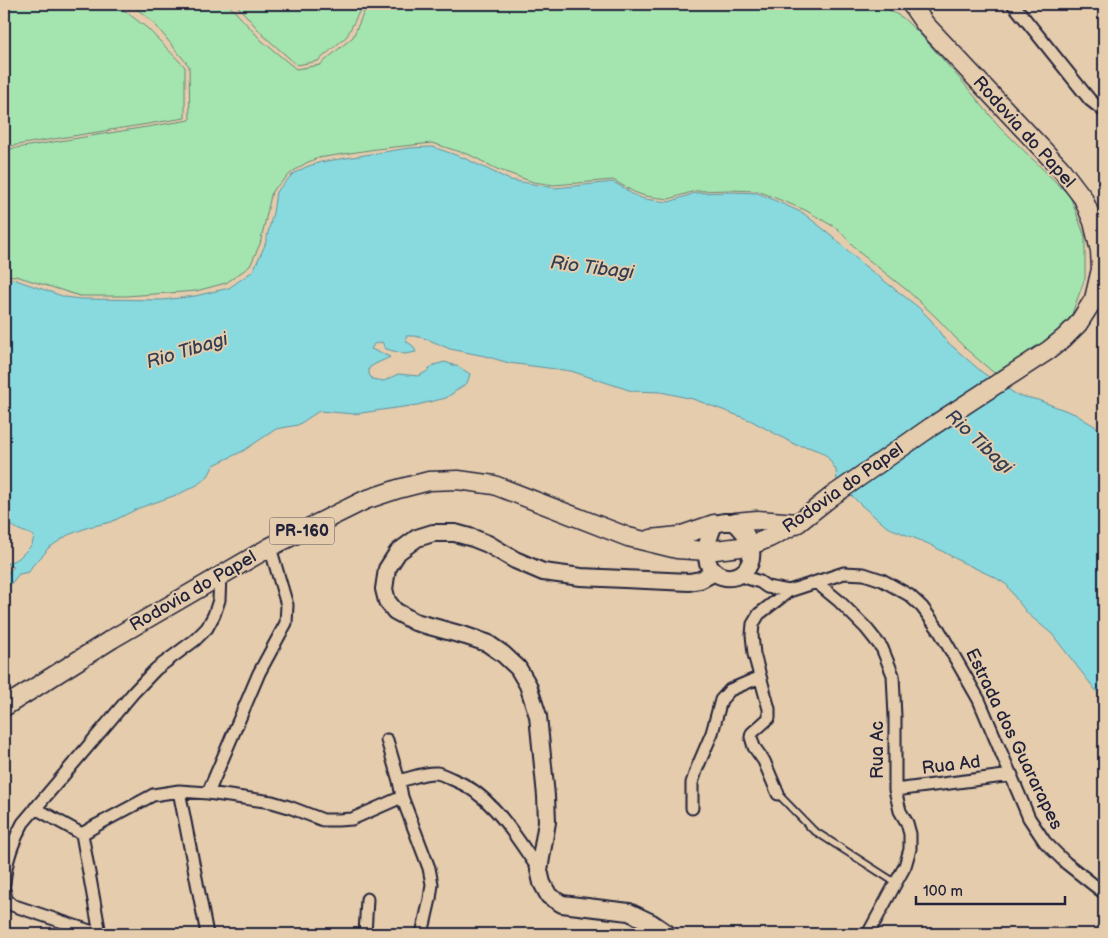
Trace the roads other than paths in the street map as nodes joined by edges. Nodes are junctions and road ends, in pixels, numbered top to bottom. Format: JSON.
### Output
{"nodes":[{"id":1,"x":897,"y":4,"type":"edge"},
{"id":2,"x":911,"y":4,"type":"edge"},
{"id":3,"x":1013,"y":4,"type":"edge"},
{"id":4,"x":925,"y":24,"type":"junction"},
{"id":5,"x":1104,"y":111,"type":"edge"},
{"id":6,"x":735,"y":522,"type":"junction"},
{"id":7,"x":798,"y":523,"type":"junction"},
{"id":8,"x":714,"y":524,"type":"junction"},
{"id":9,"x":628,"y":537,"type":"junction"},
{"id":10,"x":749,"y":546,"type":"junction"},
{"id":11,"x":270,"y":547,"type":"junction"},
{"id":12,"x":707,"y":551,"type":"junction"},
{"id":13,"x":743,"y":570,"type":"junction"},
{"id":14,"x":715,"y":572,"type":"junction"},
{"id":15,"x":220,"y":576,"type":"junction"},
{"id":16,"x":816,"y":582,"type":"junction"},
{"id":17,"x":789,"y":591,"type":"junction"},
{"id":18,"x":760,"y":677,"type":"junction"},
{"id":19,"x":4,"y":707,"type":"edge"},
{"id":20,"x":387,"y":740,"type":"dead end"},
{"id":21,"x":1012,"y":775,"type":"junction"},
{"id":22,"x":399,"y":781,"type":"junction"},
{"id":23,"x":895,"y":790,"type":"junction"},
{"id":24,"x":179,"y":791,"type":"junction"},
{"id":25,"x":208,"y":793,"type":"junction"},
{"id":26,"x":778,"y":794,"type":"joint"},
{"id":27,"x":402,"y":797,"type":"junction"},
{"id":28,"x":36,"y":808,"type":"junction"},
{"id":29,"x":692,"y":808,"type":"dead end"},
{"id":30,"x":82,"y":834,"type":"junction"},
{"id":31,"x":539,"y":870,"type":"junction"},
{"id":32,"x":896,"y":883,"type":"junction"},
{"id":33,"x":4,"y":884,"type":"edge"},
{"id":34,"x":1104,"y":893,"type":"edge"},
{"id":35,"x":5,"y":895,"type":"edge"},
{"id":36,"x":367,"y":899,"type":"dead end"},
{"id":37,"x":99,"y":934,"type":"edge"},
{"id":38,"x":207,"y":934,"type":"edge"},
{"id":39,"x":365,"y":934,"type":"edge"},
{"id":40,"x":422,"y":934,"type":"edge"},
{"id":41,"x":668,"y":934,"type":"edge"},
{"id":42,"x":868,"y":934,"type":"edge"}],
"edges":[{"from":1,"to":4,"type":"main road","name":"Rodovia do Papel","number":"PR-160"},
{"from":2,"to":4,"type":"main road","name":"Rodovia do Papel","number":"PR-160"},
{"from":3,"to":5,"type":"street"},
{"from":4,"to":7,"type":"main road","name":"Rodovia do Papel","number":"PR-160"},
{"from":6,"to":7,"type":"main road"},
{"from":6,"to":8,"type":"main road"},
{"from":6,"to":10,"type":"main road"},
{"from":7,"to":10,"type":"main road","name":"Rodovia do Papel","number":"PR-160"},
{"from":8,"to":9,"type":"main road"},
{"from":8,"to":12,"type":"main road"},
{"from":9,"to":11,"type":"main road","name":"Rodovia do Papel","number":"PR-160"},
{"from":9,"to":12,"type":"main road","name":"Rodovia do Papel","number":"PR-160"},
{"from":10,"to":12,"type":"main road","name":"Rodovia do Papel","number":"PR-160"},
{"from":10,"to":13,"type":"main road"},
{"from":11,"to":15,"type":"main road","name":"Rodovia do Papel","number":"PR-160"},
{"from":11,"to":25,"type":"street"},
{"from":12,"to":14,"type":"main road"},
{"from":13,"to":14,"type":"main road"},
{"from":13,"to":17,"type":"street"},
{"from":14,"to":31,"type":"main road"},
{"from":15,"to":19,"type":"main road","name":"Rodovia do Papel","number":"PR-160"},
{"from":15,"to":28,"type":"street"},
{"from":16,"to":17,"type":"street","name":"Estrada dos Guararapes"},
{"from":16,"to":21,"type":"street","name":"Estrada dos Guararapes"},
{"from":16,"to":23,"type":"street","name":"Rua Ac"},
{"from":17,"to":18,"type":"street"},
{"from":18,"to":26,"type":"street"},
{"from":18,"to":29,"type":"street"},
{"from":20,"to":22,"type":"street"},
{"from":21,"to":23,"type":"street","name":"Rua Ad"},
{"from":21,"to":34,"type":"street","name":"Estrada dos Guararapes"},
{"from":22,"to":27,"type":"street"},
{"from":22,"to":31,"type":"street"},
{"from":23,"to":32,"type":"street","name":"Rua Ac"},
{"from":24,"to":25,"type":"street"},
{"from":24,"to":30,"type":"street"},
{"from":24,"to":38,"type":"street"},
{"from":25,"to":27,"type":"street"},
{"from":26,"to":32,"type":"lane"},
{"from":27,"to":40,"type":"street"},
{"from":28,"to":30,"type":"street"},
{"from":28,"to":33,"type":"street"},
{"from":30,"to":37,"type":"street"},
{"from":31,"to":41,"type":"main road"},
{"from":32,"to":42,"type":"street","name":"Rua Ac"},
{"from":35,"to":37,"type":"street"},
{"from":36,"to":39,"type":"street"}]}
